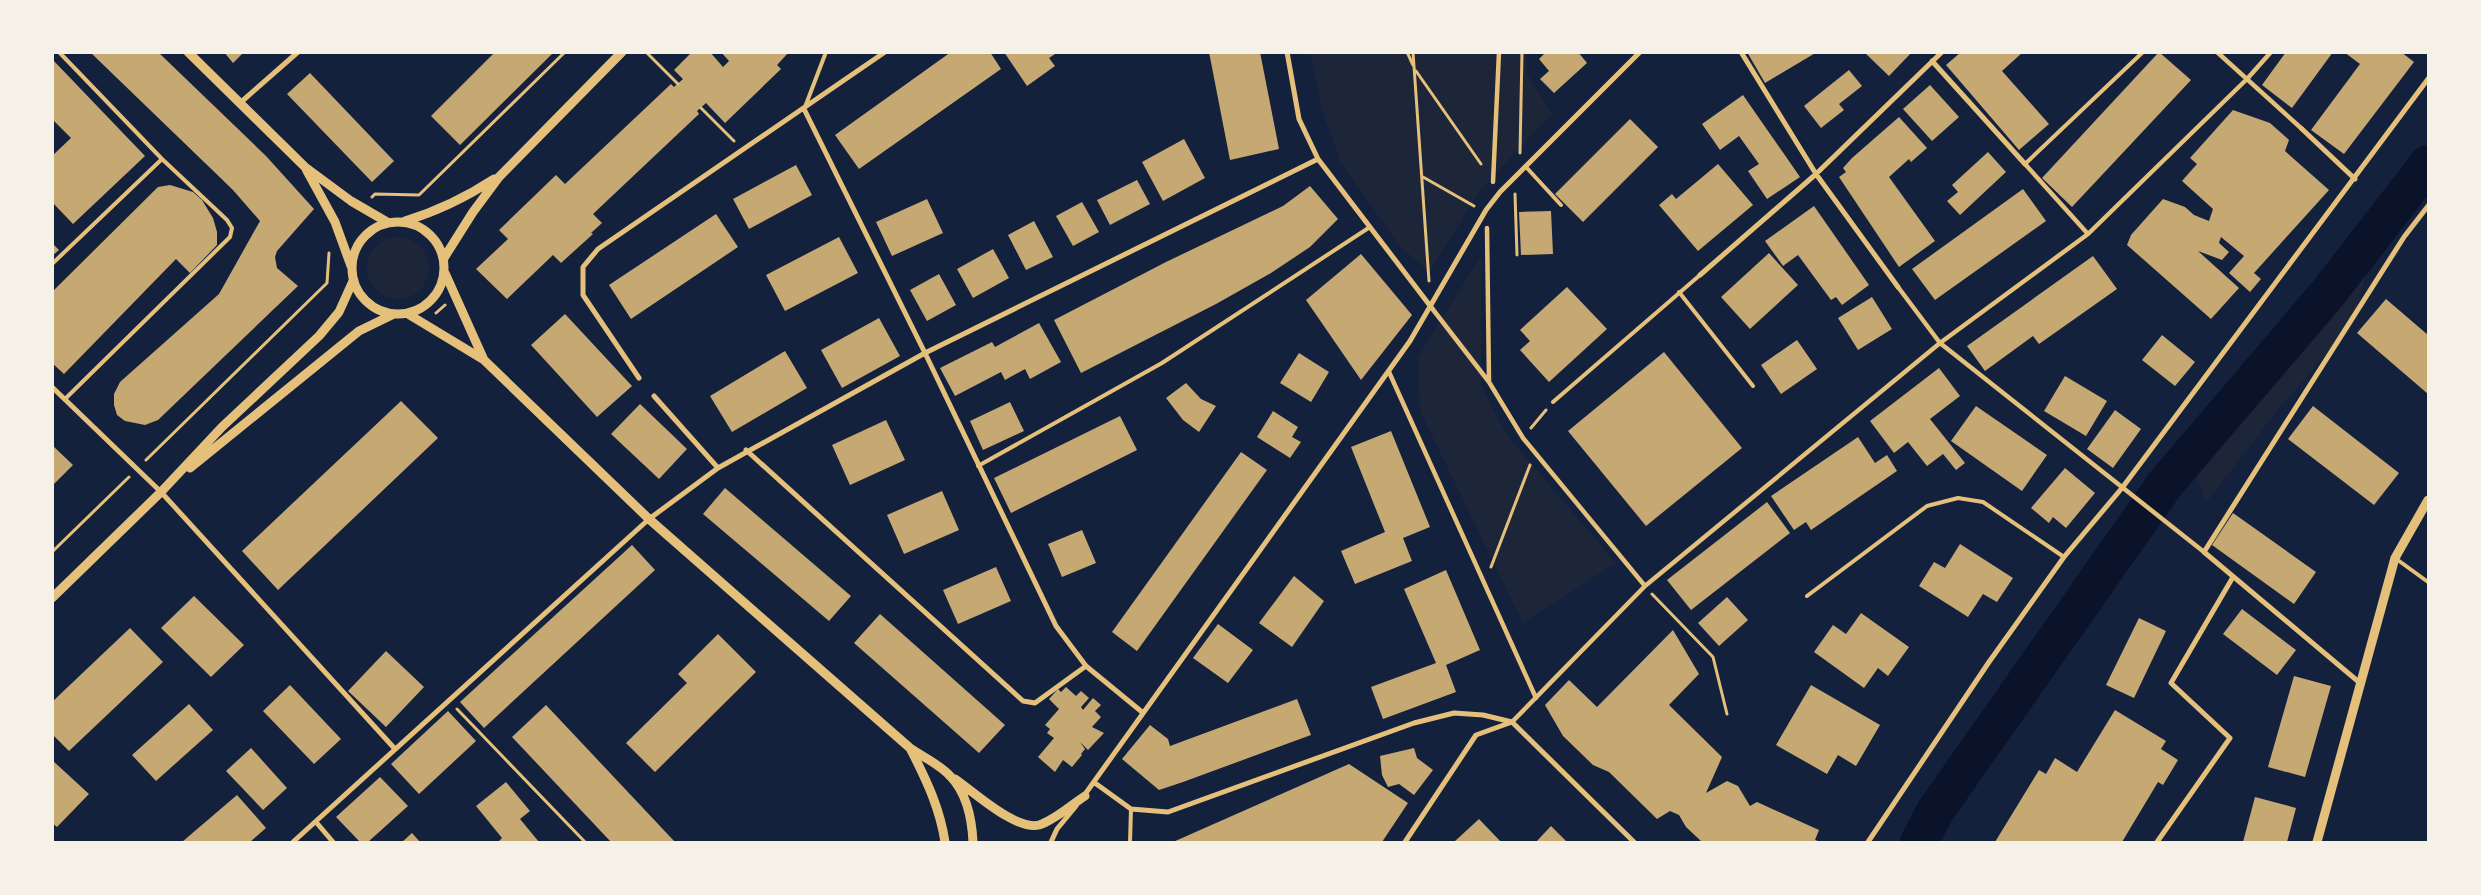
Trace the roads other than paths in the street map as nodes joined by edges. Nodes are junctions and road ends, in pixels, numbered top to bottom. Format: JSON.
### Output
{"nodes":[{"id":1,"x":58,"y":52,"type":"edge"},
{"id":2,"x":188,"y":52,"type":"edge"},
{"id":3,"x":298,"y":52,"type":"edge"},
{"id":4,"x":622,"y":52,"type":"edge"},
{"id":5,"x":826,"y":52,"type":"edge"},
{"id":6,"x":885,"y":52,"type":"edge"},
{"id":7,"x":1287,"y":52,"type":"edge"},
{"id":8,"x":1499,"y":52,"type":"edge"},
{"id":9,"x":1640,"y":52,"type":"edge"},
{"id":10,"x":1741,"y":52,"type":"edge"},
{"id":11,"x":1942,"y":52,"type":"edge"},
{"id":12,"x":2143,"y":52,"type":"edge"},
{"id":13,"x":2217,"y":52,"type":"edge"},
{"id":14,"x":2270,"y":52,"type":"edge"},
{"id":15,"x":1932,"y":61,"type":"junction"},
{"id":16,"x":2247,"y":79,"type":"junction"},
{"id":17,"x":2428,"y":79,"type":"edge"},
{"id":18,"x":239,"y":104,"type":"junction"},
{"id":19,"x":804,"y":109,"type":"junction"},
{"id":20,"x":2302,"y":128,"type":"joint"},
{"id":21,"x":162,"y":158,"type":"junction"},
{"id":22,"x":1318,"y":159,"type":"junction"},
{"id":23,"x":2025,"y":164,"type":"junction"},
{"id":24,"x":305,"y":167,"type":"junction"},
{"id":25,"x":1526,"y":167,"type":"junction"},
{"id":26,"x":1816,"y":174,"type":"junction"},
{"id":27,"x":499,"y":177,"type":"junction"},
{"id":28,"x":2355,"y":179,"type":"junction"},
{"id":29,"x":1493,"y":182,"type":"road end"},
{"id":30,"x":1562,"y":205,"type":"dead end"},
{"id":31,"x":2428,"y":206,"type":"edge"},
{"id":32,"x":402,"y":221,"type":"junction"},
{"id":33,"x":387,"y":222,"type":"junction"},
{"id":34,"x":1370,"y":226,"type":"junction"},
{"id":35,"x":1487,"y":228,"type":"dead end"},
{"id":36,"x":2088,"y":234,"type":"junction"},
{"id":37,"x":444,"y":258,"type":"junction"},
{"id":38,"x":52,"y":264,"type":"edge"},
{"id":39,"x":352,"y":266,"type":"junction"},
{"id":40,"x":445,"y":273,"type":"junction"},
{"id":41,"x":1700,"y":275,"type":"joint"},
{"id":42,"x":353,"y":281,"type":"junction"},
{"id":43,"x":1898,"y":286,"type":"joint"},
{"id":44,"x":1679,"y":292,"type":"junction"},
{"id":45,"x":1431,"y":307,"type":"junction"},
{"id":46,"x":394,"y":314,"type":"junction"},
{"id":47,"x":408,"y":314,"type":"junction"},
{"id":48,"x":1940,"y":343,"type":"junction"},
{"id":49,"x":925,"y":353,"type":"junction"},
{"id":50,"x":484,"y":360,"type":"junction"},
{"id":51,"x":1388,"y":372,"type":"junction"},
{"id":52,"x":638,"y":378,"type":"dead end"},
{"id":53,"x":1489,"y":382,"type":"junction"},
{"id":54,"x":1753,"y":386,"type":"dead end"},
{"id":55,"x":52,"y":387,"type":"edge"},
{"id":56,"x":654,"y":396,"type":"dead end"},
{"id":57,"x":65,"y":399,"type":"junction"},
{"id":58,"x":1553,"y":402,"type":"road end"},
{"id":59,"x":746,"y":450,"type":"junction"},
{"id":60,"x":978,"y":466,"type":"junction"},
{"id":61,"x":718,"y":468,"type":"junction"},
{"id":62,"x":2122,"y":488,"type":"junction"},
{"id":63,"x":161,"y":492,"type":"junction"},
{"id":64,"x":2428,"y":500,"type":"edge"},
{"id":65,"x":649,"y":520,"type":"junction"},
{"id":66,"x":2204,"y":552,"type":"junction"},
{"id":67,"x":2064,"y":557,"type":"junction"},
{"id":68,"x":2395,"y":558,"type":"junction"},
{"id":69,"x":2233,"y":577,"type":"junction"},
{"id":70,"x":2428,"y":582,"type":"edge"},
{"id":71,"x":1645,"y":586,"type":"junction"},
{"id":72,"x":1808,"y":596,"type":"dead end"},
{"id":73,"x":52,"y":598,"type":"edge"},
{"id":74,"x":1086,"y":666,"type":"junction"},
{"id":75,"x":2360,"y":683,"type":"junction"},
{"id":76,"x":1536,"y":698,"type":"junction"},
{"id":77,"x":1142,"y":712,"type":"junction"},
{"id":78,"x":1512,"y":722,"type":"junction"},
{"id":79,"x":910,"y":748,"type":"junction"},
{"id":80,"x":395,"y":749,"type":"junction"},
{"id":81,"x":951,"y":776,"type":"junction"},
{"id":82,"x":1095,"y":784,"type":"junction"},
{"id":83,"x":1084,"y":796,"type":"junction"},
{"id":84,"x":1131,"y":809,"type":"junction"},
{"id":85,"x":316,"y":822,"type":"junction"},
{"id":86,"x":293,"y":842,"type":"edge"},
{"id":87,"x":333,"y":842,"type":"edge"},
{"id":88,"x":945,"y":842,"type":"edge"},
{"id":89,"x":973,"y":842,"type":"edge"},
{"id":90,"x":1051,"y":842,"type":"edge"},
{"id":91,"x":1130,"y":842,"type":"edge"},
{"id":92,"x":1405,"y":842,"type":"edge"},
{"id":93,"x":1634,"y":842,"type":"edge"},
{"id":94,"x":1868,"y":842,"type":"edge"},
{"id":95,"x":2157,"y":842,"type":"edge"},
{"id":96,"x":2316,"y":842,"type":"edge"}],
"edges":[{"from":1,"to":21,"type":"lane"},
{"from":2,"to":18,"type":"street"},
{"from":3,"to":18,"type":"street"},
{"from":4,"to":27,"type":"street"},
{"from":5,"to":19,"type":"lane"},
{"from":6,"to":19,"type":"street"},
{"from":7,"to":22,"type":"street"},
{"from":8,"to":29,"type":"street"},
{"from":9,"to":25,"type":"street"},
{"from":10,"to":26,"type":"street"},
{"from":11,"to":15,"type":"street"},
{"from":12,"to":23,"type":"lane"},
{"from":13,"to":16,"type":"street"},
{"from":14,"to":16,"type":"street"},
{"from":15,"to":23,"type":"street"},
{"from":15,"to":26,"type":"street"},
{"from":16,"to":20,"type":"street"},
{"from":16,"to":36,"type":"street"},
{"from":17,"to":28,"type":"street"},
{"from":18,"to":24,"type":"street"},
{"from":19,"to":49,"type":"street"},
{"from":19,"to":52,"type":"street"},
{"from":20,"to":28,"type":"street"},
{"from":21,"to":38,"type":"lane"},
{"from":21,"to":57,"type":"lane"},
{"from":22,"to":34,"type":"street"},
{"from":22,"to":49,"type":"street"},
{"from":23,"to":36,"type":"street"},
{"from":24,"to":33,"type":"street"},
{"from":24,"to":39,"type":"street"},
{"from":25,"to":30,"type":"lane"},
{"from":25,"to":45,"type":"street"},
{"from":26,"to":41,"type":"street"},
{"from":26,"to":43,"type":"street"},
{"from":27,"to":32,"type":"street"},
{"from":27,"to":37,"type":"street"},
{"from":28,"to":62,"type":"street"},
{"from":31,"to":66,"type":"street"},
{"from":32,"to":33,"type":"street"},
{"from":32,"to":37,"type":"street"},
{"from":33,"to":39,"type":"street"},
{"from":34,"to":45,"type":"street"},
{"from":34,"to":60,"type":"lane"},
{"from":35,"to":53,"type":"street"},
{"from":36,"to":48,"type":"street"},
{"from":37,"to":40,"type":"street"},
{"from":39,"to":42,"type":"street"},
{"from":40,"to":47,"type":"street"},
{"from":40,"to":50,"type":"street"},
{"from":41,"to":44,"type":"lane"},
{"from":42,"to":46,"type":"street"},
{"from":42,"to":63,"type":"street"},
{"from":43,"to":48,"type":"street"},
{"from":44,"to":54,"type":"lane"},
{"from":44,"to":58,"type":"lane"},
{"from":45,"to":51,"type":"street"},
{"from":45,"to":53,"type":"street"},
{"from":46,"to":47,"type":"street"},
{"from":46,"to":63,"type":"street"},
{"from":47,"to":50,"type":"street"},
{"from":48,"to":62,"type":"street"},
{"from":48,"to":71,"type":"street"},
{"from":49,"to":59,"type":"street"},
{"from":49,"to":60,"type":"street"},
{"from":50,"to":65,"type":"street"},
{"from":51,"to":76,"type":"street"},
{"from":51,"to":77,"type":"street"},
{"from":53,"to":71,"type":"street"},
{"from":55,"to":57,"type":"street"},
{"from":56,"to":61,"type":"street"},
{"from":57,"to":63,"type":"street"},
{"from":59,"to":61,"type":"street"},
{"from":59,"to":74,"type":"street"},
{"from":60,"to":74,"type":"street"},
{"from":61,"to":65,"type":"street"},
{"from":62,"to":66,"type":"street"},
{"from":62,"to":67,"type":"street"},
{"from":63,"to":73,"type":"street"},
{"from":63,"to":80,"type":"street"},
{"from":64,"to":68,"type":"street"},
{"from":65,"to":79,"type":"street"},
{"from":65,"to":80,"type":"street"},
{"from":66,"to":69,"type":"street"},
{"from":67,"to":72,"type":"lane"},
{"from":67,"to":94,"type":"street"},
{"from":68,"to":70,"type":"lane"},
{"from":68,"to":75,"type":"street"},
{"from":69,"to":75,"type":"street"},
{"from":69,"to":95,"type":"street"},
{"from":71,"to":76,"type":"street"},
{"from":74,"to":77,"type":"street"},
{"from":75,"to":96,"type":"street"},
{"from":76,"to":78,"type":"street"},
{"from":77,"to":82,"type":"street"},
{"from":78,"to":84,"type":"street"},
{"from":78,"to":92,"type":"street"},
{"from":78,"to":93,"type":"street"},
{"from":79,"to":81,"type":"street"},
{"from":79,"to":88,"type":"street"},
{"from":80,"to":85,"type":"street"},
{"from":81,"to":83,"type":"street"},
{"from":81,"to":89,"type":"street"},
{"from":82,"to":83,"type":"street"},
{"from":82,"to":84,"type":"street"},
{"from":83,"to":90,"type":"street"},
{"from":84,"to":91,"type":"lane"},
{"from":85,"to":86,"type":"street"},
{"from":85,"to":87,"type":"street"}]}
